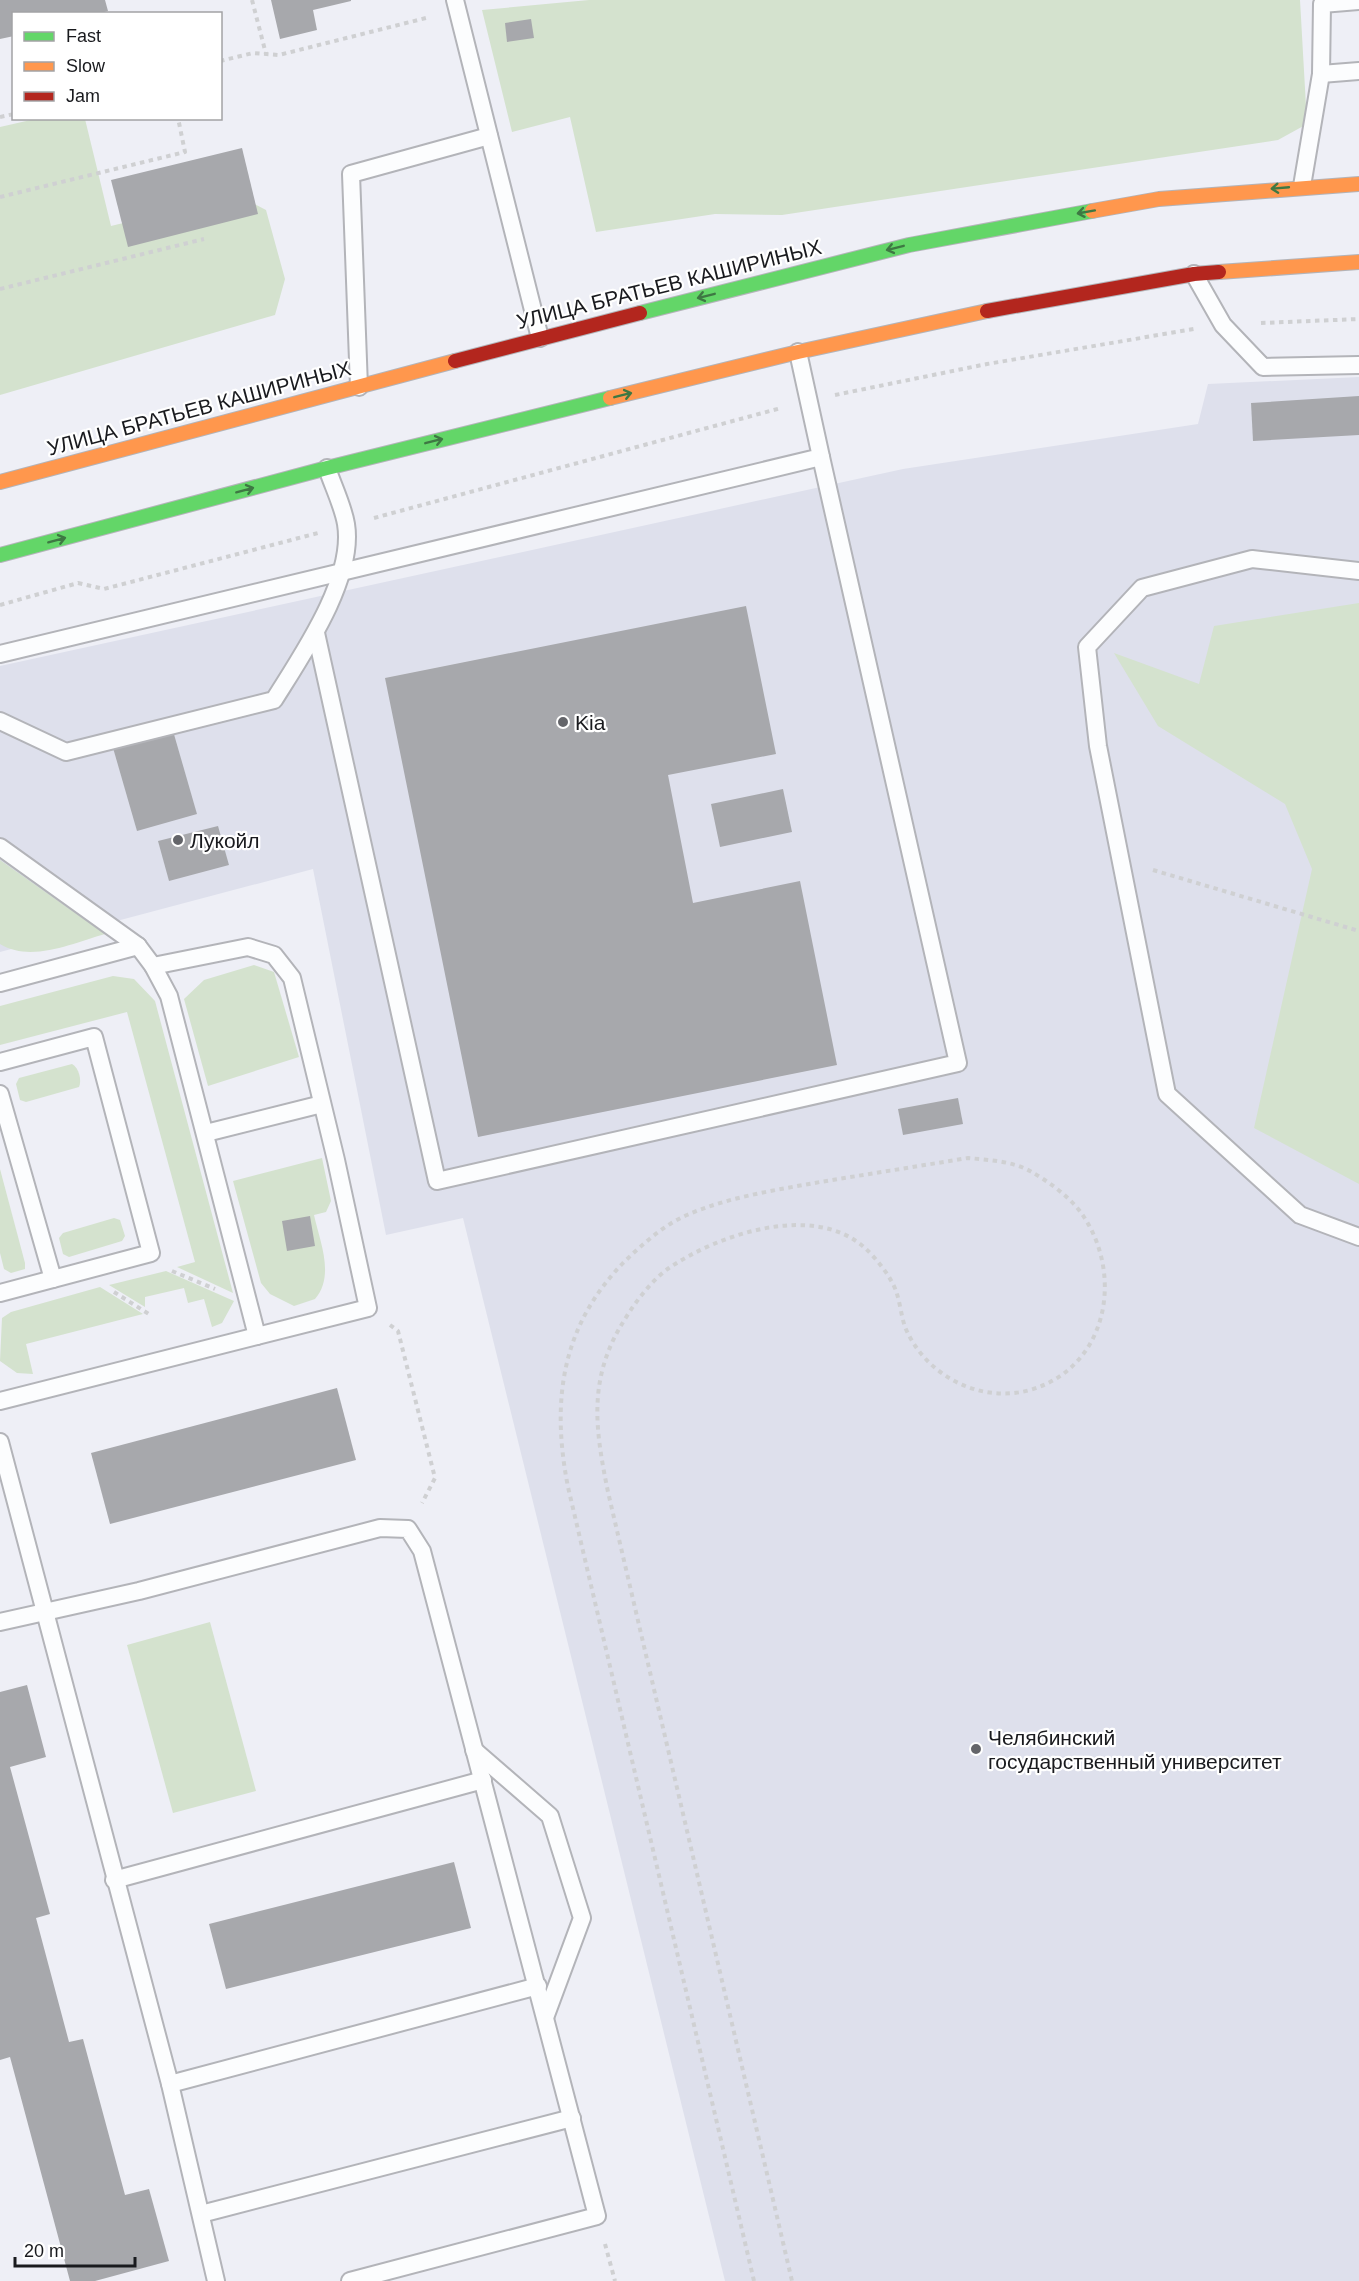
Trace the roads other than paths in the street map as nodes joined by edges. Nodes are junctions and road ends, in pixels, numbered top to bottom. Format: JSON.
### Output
{"nodes":[{"id":1,"x":1359,"y":1,"type":"edge"},
{"id":2,"x":456,"y":5,"type":"edge"},
{"id":3,"x":1359,"y":72,"type":"edge"},
{"id":4,"x":1322,"y":74,"type":"junction"},
{"id":5,"x":489,"y":136,"type":"junction"},
{"id":6,"x":1359,"y":184,"type":"edge"},
{"id":7,"x":1302,"y":186,"type":"junction"},
{"id":8,"x":1359,"y":262,"type":"edge"},
{"id":9,"x":1194,"y":274,"type":"junction"},
{"id":10,"x":540,"y":338,"type":"junction"},
{"id":11,"x":798,"y":352,"type":"junction"},
{"id":12,"x":1359,"y":365,"type":"edge"},
{"id":13,"x":359,"y":387,"type":"junction"},
{"id":14,"x":821,"y":457,"type":"junction"},
{"id":15,"x":327,"y":468,"type":"junction"},
{"id":16,"x":0,"y":482,"type":"edge"},
{"id":17,"x":0,"y":555,"type":"edge"},
{"id":18,"x":342,"y":570,"type":"junction"},
{"id":19,"x":1359,"y":571,"type":"edge"},
{"id":20,"x":316,"y":633,"type":"junction"},
{"id":21,"x":0,"y":654,"type":"edge"},
{"id":22,"x":0,"y":721,"type":"edge"},
{"id":23,"x":0,"y":847,"type":"edge"},
{"id":24,"x":138,"y":946,"type":"junction"},
{"id":25,"x":153,"y":966,"type":"junction"},
{"id":26,"x":0,"y":983,"type":"edge"},
{"id":27,"x":0,"y":1062,"type":"edge"},
{"id":28,"x":0,"y":1094,"type":"edge"},
{"id":29,"x":322,"y":1104,"type":"junction"},
{"id":30,"x":206,"y":1134,"type":"junction"},
{"id":31,"x":1359,"y":1237,"type":"edge"},
{"id":32,"x":52,"y":1279,"type":"junction"},
{"id":33,"x":0,"y":1293,"type":"edge"},
{"id":34,"x":258,"y":1336,"type":"junction"},
{"id":35,"x":0,"y":1401,"type":"edge"},
{"id":36,"x":0,"y":1442,"type":"edge"},
{"id":37,"x":43,"y":1613,"type":"junction"},
{"id":38,"x":0,"y":1622,"type":"edge"},
{"id":39,"x":473,"y":1749,"type":"junction"},
{"id":40,"x":483,"y":1780,"type":"junction"},
{"id":41,"x":114,"y":1880,"type":"junction"},
{"id":42,"x":538,"y":1986,"type":"junction"},
{"id":43,"x":546,"y":2015,"type":"junction"},
{"id":44,"x":170,"y":2084,"type":"junction"},
{"id":45,"x":572,"y":2118,"type":"junction"},
{"id":46,"x":201,"y":2214,"type":"junction"},
{"id":47,"x":216,"y":2281,"type":"edge"},
{"id":48,"x":350,"y":2281,"type":"edge"}],
"edges":[{"from":1,"to":4,"type":"lane"},
{"from":2,"to":5,"type":"lane"},
{"from":3,"to":4,"type":"lane"},
{"from":4,"to":7,"type":"lane"},
{"from":5,"to":10,"type":"lane"},
{"from":5,"to":13,"type":"lane"},
{"from":6,"to":7,"type":"main road","name":"УЛИЦА БРАТЬЕВ КАШИРИНЫХ"},
{"from":7,"to":10,"type":"main road","name":"УЛИЦА БРАТЬЕВ КАШИРИНЫХ","one_way":true},
{"from":8,"to":9,"type":"main road"},
{"from":9,"to":11,"type":"main road"},
{"from":9,"to":12,"type":"lane"},
{"from":10,"to":13,"type":"main road","name":"УЛИЦА БРАТЬЕВ КАШИРИНЫХ"},
{"from":11,"to":14,"type":"lane"},
{"from":15,"to":11,"type":"main road","one_way":true},
{"from":13,"to":16,"type":"main road","name":"УЛИЦА БРАТЬЕВ КАШИРИНЫХ"},
{"from":14,"to":18,"type":"lane"},
{"from":14,"to":20,"type":"lane"},
{"from":17,"to":15,"type":"main road","one_way":true},
{"from":15,"to":18,"type":"lane"},
{"from":18,"to":20,"type":"lane"},
{"from":18,"to":21,"type":"lane"},
{"from":19,"to":31,"type":"lane"},
{"from":20,"to":22,"type":"lane"},
{"from":23,"to":24,"type":"lane"},
{"from":24,"to":25,"type":"lane"},
{"from":24,"to":26,"type":"lane"},
{"from":25,"to":29,"type":"lane"},
{"from":25,"to":30,"type":"lane"},
{"from":27,"to":32,"type":"lane"},
{"from":28,"to":32,"type":"lane"},
{"from":29,"to":30,"type":"lane"},
{"from":29,"to":34,"type":"lane"},
{"from":30,"to":34,"type":"lane"},
{"from":32,"to":33,"type":"lane"},
{"from":34,"to":35,"type":"lane"},
{"from":36,"to":37,"type":"lane"},
{"from":37,"to":38,"type":"lane"},
{"from":37,"to":39,"type":"lane"},
{"from":37,"to":41,"type":"lane"},
{"from":39,"to":40,"type":"lane"},
{"from":39,"to":43,"type":"lane"},
{"from":40,"to":41,"type":"lane"},
{"from":40,"to":42,"type":"lane"},
{"from":41,"to":44,"type":"lane"},
{"from":42,"to":43,"type":"lane"},
{"from":42,"to":44,"type":"lane"},
{"from":43,"to":45,"type":"lane"},
{"from":44,"to":46,"type":"lane"},
{"from":45,"to":46,"type":"lane"},
{"from":45,"to":48,"type":"lane"},
{"from":46,"to":47,"type":"lane"}]}
